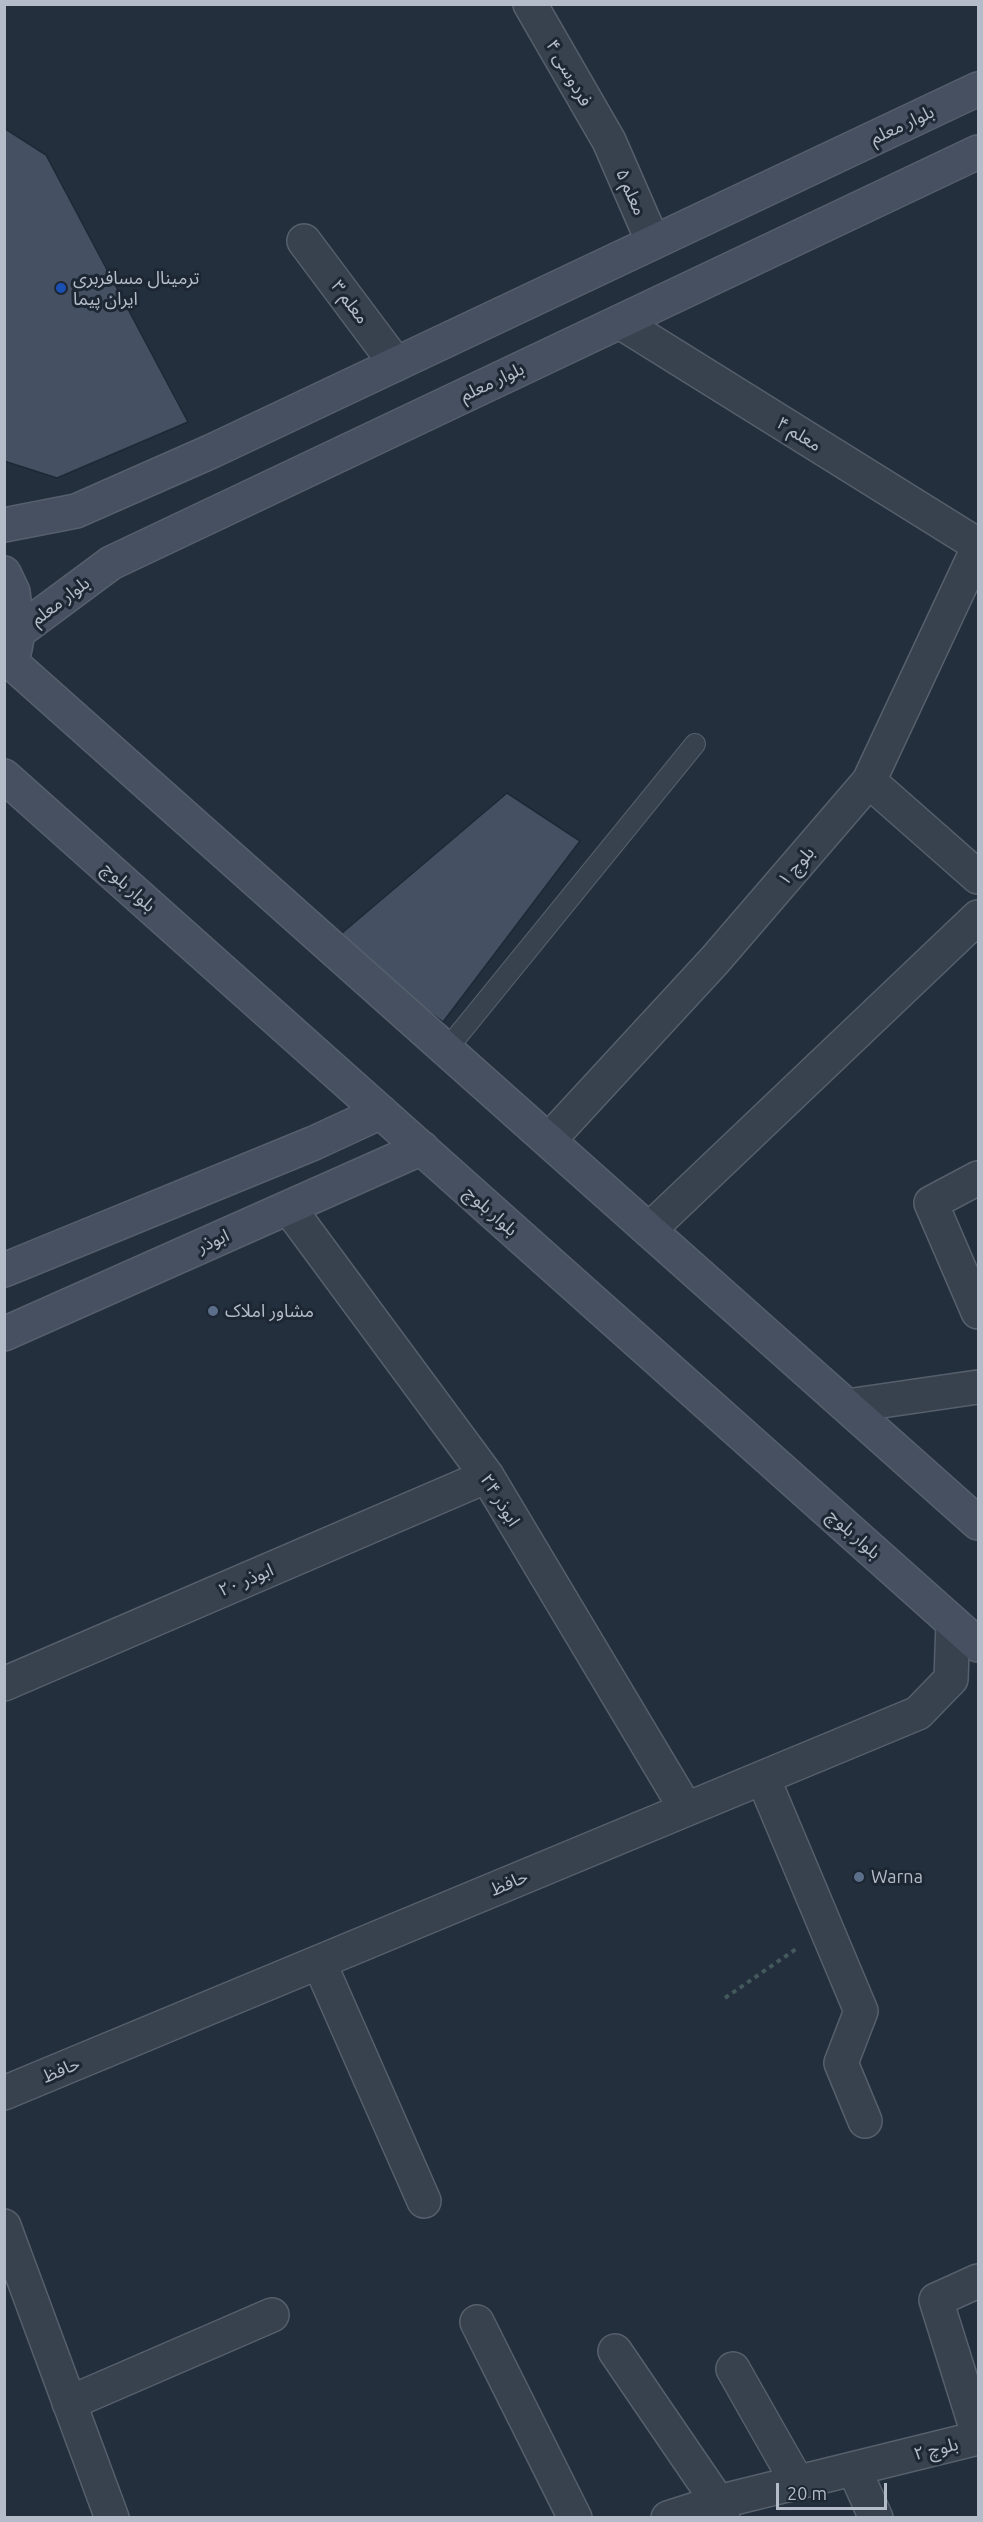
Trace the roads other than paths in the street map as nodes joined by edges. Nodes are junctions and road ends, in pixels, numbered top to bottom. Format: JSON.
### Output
{"nodes":[{"id":1,"x":530,"y":4,"type":"edge"},
{"id":2,"x":978,"y":89,"type":"edge"},
{"id":3,"x":609,"y":141,"type":"joint"},
{"id":4,"x":978,"y":152,"type":"edge"},
{"id":5,"x":304,"y":241,"type":"dead end"},
{"id":6,"x":653,"y":242,"type":"junction"},
{"id":7,"x":620,"y":322,"type":"junction"},
{"id":8,"x":396,"y":364,"type":"junction"},
{"id":9,"x":4,"y":525,"type":"edge"},
{"id":10,"x":978,"y":547,"type":"edge"},
{"id":11,"x":4,"y":573,"type":"edge"},
{"id":12,"x":12,"y":657,"type":"edge"},
{"id":13,"x":695,"y":744,"type":"dead end"},
{"id":14,"x":4,"y":776,"type":"edge"},
{"id":15,"x":868,"y":781,"type":"junction"},
{"id":16,"x":978,"y":877,"type":"edge"},
{"id":17,"x":978,"y":917,"type":"edge"},
{"id":18,"x":447,"y":1049,"type":"junction"},
{"id":19,"x":381,"y":1112,"type":"junction"},
{"id":20,"x":549,"y":1140,"type":"junction"},
{"id":21,"x":422,"y":1148,"type":"junction"},
{"id":22,"x":978,"y":1178,"type":"edge"},
{"id":23,"x":289,"y":1208,"type":"junction"},
{"id":24,"x":650,"y":1230,"type":"junction"},
{"id":25,"x":4,"y":1270,"type":"edge"},
{"id":26,"x":978,"y":1312,"type":"edge"},
{"id":27,"x":4,"y":1334,"type":"edge"},
{"id":28,"x":978,"y":1387,"type":"edge"},
{"id":29,"x":847,"y":1406,"type":"junction"},
{"id":30,"x":486,"y":1476,"type":"junction"},
{"id":31,"x":978,"y":1523,"type":"edge"},
{"id":32,"x":953,"y":1623,"type":"junction"},
{"id":33,"x":978,"y":1645,"type":"edge"},
{"id":34,"x":4,"y":1684,"type":"edge"},
{"id":35,"x":763,"y":1778,"type":"junction"},
{"id":36,"x":686,"y":1809,"type":"junction"},
{"id":37,"x":319,"y":1962,"type":"junction"},
{"id":38,"x":4,"y":2093,"type":"edge"},
{"id":39,"x":865,"y":2121,"type":"dead end"},
{"id":40,"x":424,"y":2201,"type":"dead end"},
{"id":41,"x":4,"y":2226,"type":"edge"},
{"id":42,"x":978,"y":2281,"type":"edge"},
{"id":43,"x":272,"y":2314,"type":"dead end"},
{"id":44,"x":477,"y":2322,"type":"dead end"},
{"id":45,"x":615,"y":2351,"type":"dead end"},
{"id":46,"x":733,"y":2369,"type":"dead end"},
{"id":47,"x":69,"y":2403,"type":"junction"},
{"id":48,"x":978,"y":2436,"type":"edge"},
{"id":49,"x":854,"y":2469,"type":"junction"},
{"id":50,"x":797,"y":2482,"type":"junction"},
{"id":51,"x":720,"y":2510,"type":"edge"},
{"id":52,"x":111,"y":2517,"type":"edge"},
{"id":53,"x":575,"y":2517,"type":"edge"},
{"id":54,"x":668,"y":2517,"type":"edge"},
{"id":55,"x":876,"y":2517,"type":"edge"}],
"edges":[{"from":1,"to":3,"type":"street","name":"فردوسی ۴"},
{"from":2,"to":6,"type":"main road","name":"بلوار معلم"},
{"from":3,"to":6,"type":"street","name":"معلم ۵"},
{"from":4,"to":7,"type":"main road","name":"بلوار معلم"},
{"from":5,"to":8,"type":"street","name":"معلم ۳"},
{"from":6,"to":8,"type":"main road","name":"بلوار معلم"},
{"from":7,"to":10,"type":"street","name":"معلم ۴"},
{"from":7,"to":12,"type":"main road","name":"بلوار معلم"},
{"from":8,"to":9,"type":"main road","name":"بلوار معلم"},
{"from":10,"to":15,"type":"street","name":"بلوچ ۱"},
{"from":11,"to":12,"type":"main road"},
{"from":12,"to":18,"type":"main road"},
{"from":13,"to":18,"type":"lane"},
{"from":14,"to":19,"type":"main road","name":"بلوار بلوچ"},
{"from":15,"to":16,"type":"street"},
{"from":15,"to":20,"type":"street","name":"بلوچ ۱"},
{"from":17,"to":24,"type":"street"},
{"from":18,"to":20,"type":"main road"},
{"from":19,"to":21,"type":"main road","name":"بلوار بلوچ"},
{"from":19,"to":25,"type":"main road"},
{"from":20,"to":24,"type":"main road"},
{"from":21,"to":23,"type":"main road","name":"ابوذر"},
{"from":21,"to":32,"type":"main road","name":"بلوار بلوچ"},
{"from":22,"to":26,"type":"street"},
{"from":23,"to":27,"type":"main road","name":"ابوذر"},
{"from":23,"to":30,"type":"street","name":"ابوذر ۲۴"},
{"from":24,"to":29,"type":"main road"},
{"from":28,"to":29,"type":"street"},
{"from":29,"to":31,"type":"main road"},
{"from":30,"to":34,"type":"street","name":"ابوذر ۲۰"},
{"from":30,"to":36,"type":"street","name":"ابوذر ۲۴"},
{"from":32,"to":33,"type":"main road","name":"بلوار بلوچ"},
{"from":32,"to":35,"type":"street","name":"حافظ"},
{"from":35,"to":36,"type":"street","name":"حافظ"},
{"from":35,"to":39,"type":"street"},
{"from":36,"to":37,"type":"street","name":"حافظ"},
{"from":37,"to":38,"type":"street","name":"حافظ"},
{"from":37,"to":40,"type":"street"},
{"from":41,"to":47,"type":"street"},
{"from":42,"to":48,"type":"street"},
{"from":43,"to":47,"type":"street"},
{"from":44,"to":53,"type":"street"},
{"from":45,"to":51,"type":"street"},
{"from":46,"to":50,"type":"street"},
{"from":47,"to":52,"type":"street"},
{"from":48,"to":49,"type":"street","name":"بلوچ ۲"},
{"from":49,"to":50,"type":"street","name":"بلوچ ۲"},
{"from":49,"to":55,"type":"street"},
{"from":50,"to":51,"type":"street","name":"بلوچ ۲"},
{"from":51,"to":54,"type":"street","name":"بلوچ ۲"}]}
